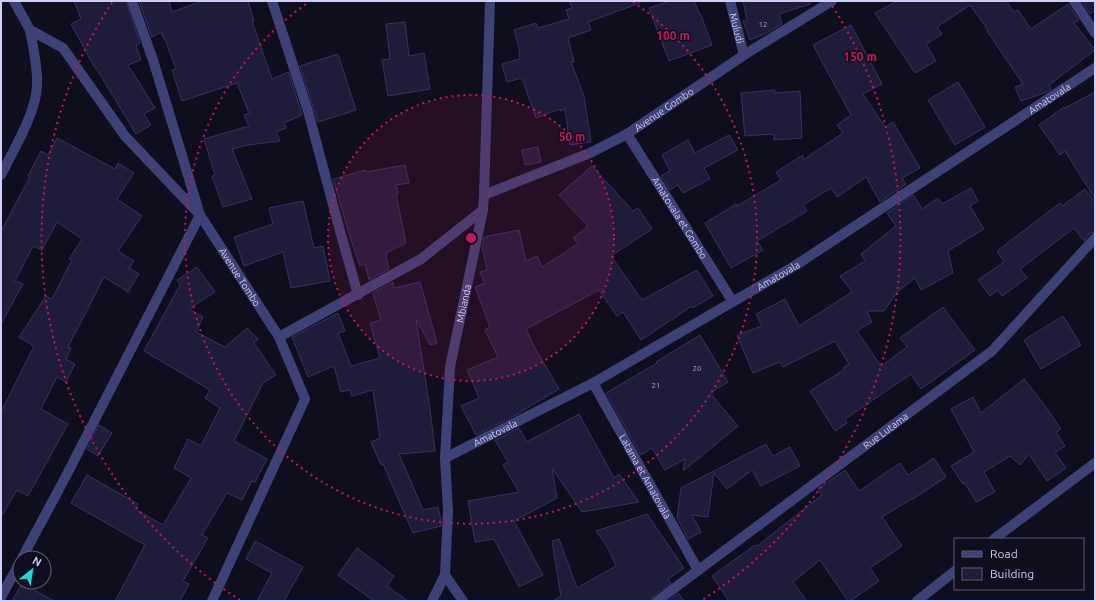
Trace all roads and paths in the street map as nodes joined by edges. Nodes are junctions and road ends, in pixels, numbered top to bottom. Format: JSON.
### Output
{"nodes":[{"id":1,"x":14,"y":1,"type":"edge"},
{"id":2,"x":132,"y":1,"type":"edge"},
{"id":3,"x":272,"y":1,"type":"edge"},
{"id":4,"x":490,"y":1,"type":"edge"},
{"id":5,"x":730,"y":1,"type":"edge"},
{"id":6,"x":832,"y":1,"type":"edge"},
{"id":7,"x":1074,"y":1,"type":"edge"},
{"id":8,"x":30,"y":30,"type":"junction"},
{"id":9,"x":1095,"y":33,"type":"edge"},
{"id":10,"x":744,"y":56,"type":"junction"},
{"id":11,"x":1095,"y":68,"type":"edge"},
{"id":12,"x":627,"y":134,"type":"junction"},
{"id":13,"x":1,"y":175,"type":"edge"},
{"id":14,"x":484,"y":195,"type":"junction"},
{"id":15,"x":483,"y":210,"type":"junction"},
{"id":16,"x":200,"y":216,"type":"junction"},
{"id":17,"x":1095,"y":238,"type":"edge"},
{"id":18,"x":358,"y":295,"type":"junction"},
{"id":19,"x":733,"y":302,"type":"junction"},
{"id":20,"x":279,"y":337,"type":"junction"},
{"id":21,"x":593,"y":383,"type":"junction"},
{"id":22,"x":446,"y":458,"type":"junction"},
{"id":23,"x":1095,"y":463,"type":"edge"},
{"id":24,"x":995,"y":538,"type":"edge"},
{"id":25,"x":26,"y":550,"type":"edge"},
{"id":26,"x":698,"y":570,"type":"junction"},
{"id":27,"x":954,"y":572,"type":"edge"},
{"id":28,"x":445,"y":575,"type":"junction"},
{"id":29,"x":12,"y":577,"type":"edge"},
{"id":30,"x":1,"y":597,"type":"edge"},
{"id":31,"x":212,"y":601,"type":"edge"},
{"id":32,"x":432,"y":601,"type":"edge"},
{"id":33,"x":463,"y":601,"type":"edge"},
{"id":34,"x":657,"y":601,"type":"edge"},
{"id":35,"x":917,"y":601,"type":"edge"}],
"edges":[{"from":1,"to":8,"type":"street"},
{"from":2,"to":16,"type":"street"},
{"from":3,"to":18,"type":"street"},
{"from":4,"to":14,"type":"street","name":"Mbianda"},
{"from":5,"to":10,"type":"street","name":"Muludi"},
{"from":6,"to":10,"type":"street","name":"Avenue Gombo"},
{"from":7,"to":9,"type":"street"},
{"from":8,"to":13,"type":"street"},
{"from":8,"to":16,"type":"street","name":"Avenue Tombo"},
{"from":10,"to":12,"type":"street","name":"Avenue Gombo"},
{"from":11,"to":19,"type":"street","name":"Amatovala"},
{"from":12,"to":14,"type":"street","name":"Avenue Gombo"},
{"from":12,"to":19,"type":"street","name":"Amatovala et Gombo"},
{"from":14,"to":15,"type":"street","name":"Mbianda"},
{"from":15,"to":18,"type":"street"},
{"from":15,"to":22,"type":"street","name":"Mbianda"},
{"from":16,"to":20,"type":"street","name":"Avenue Tombo"},
{"from":16,"to":25,"type":"street"},
{"from":17,"to":26,"type":"street","name":"Rue Lutama"},
{"from":18,"to":20,"type":"street"},
{"from":19,"to":21,"type":"street","name":"Amatovala"},
{"from":20,"to":31,"type":"street","name":"Avenue Tombo"},
{"from":21,"to":22,"type":"street","name":"Amatovala"},
{"from":21,"to":26,"type":"street","name":"Latama et Amatovala"},
{"from":22,"to":28,"type":"street","name":"Mbianda"},
{"from":23,"to":24,"type":"street"},
{"from":26,"to":34,"type":"street","name":"Rue Lutama"},
{"from":27,"to":35,"type":"street"},
{"from":28,"to":32,"type":"street"},
{"from":28,"to":33,"type":"street"},
{"from":29,"to":30,"type":"street"}]}
